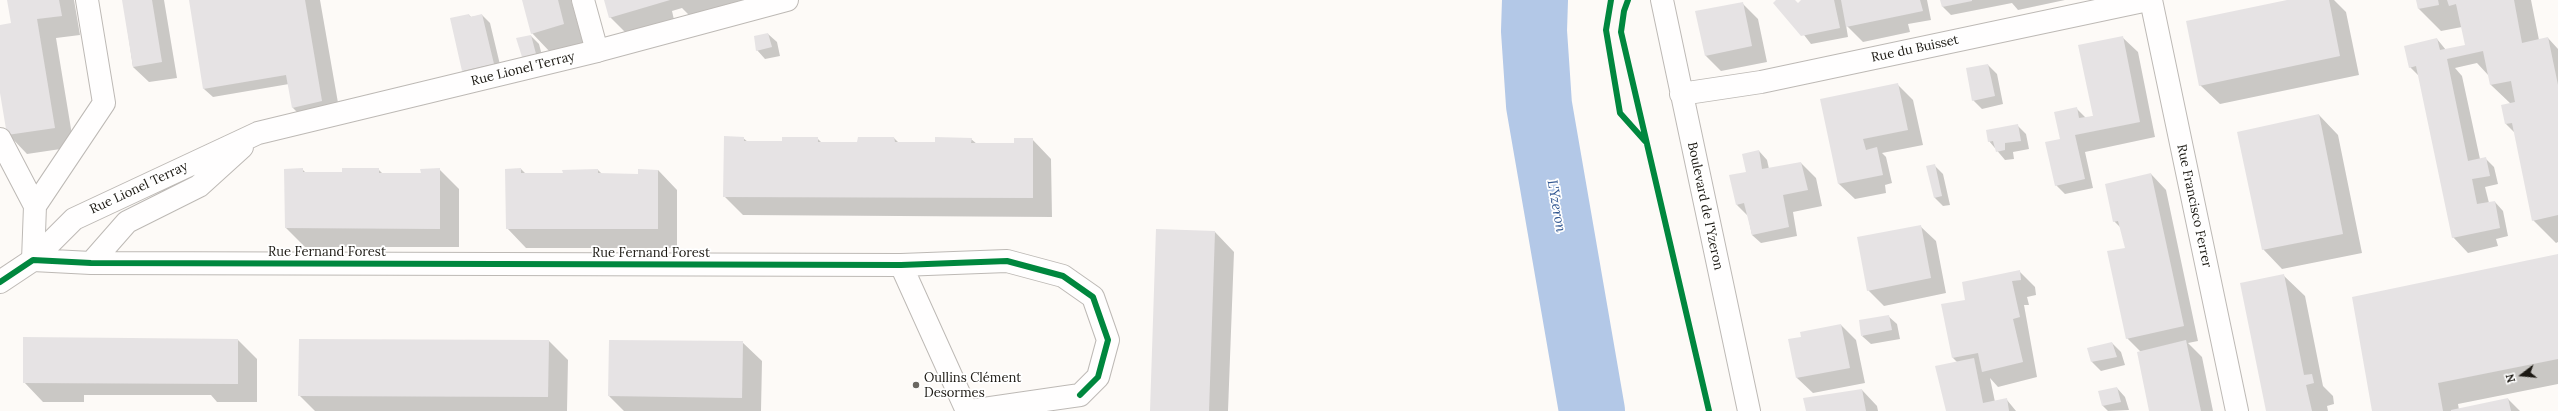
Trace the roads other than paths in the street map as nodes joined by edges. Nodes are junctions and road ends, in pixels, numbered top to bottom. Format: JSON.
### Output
{"nodes":[{"id":1,"x":87,"y":0,"type":"edge"},
{"id":2,"x":583,"y":0,"type":"edge"},
{"id":3,"x":787,"y":0,"type":"edge"},
{"id":4,"x":1662,"y":0,"type":"edge"},
{"id":5,"x":2148,"y":0,"type":"edge"},
{"id":6,"x":2151,"y":0,"type":"edge"},
{"id":7,"x":596,"y":51,"type":"junction"},
{"id":8,"x":1681,"y":94,"type":"junction"},
{"id":9,"x":258,"y":133,"type":"junction"},
{"id":10,"x":0,"y":139,"type":"edge"},
{"id":11,"x":35,"y":206,"type":"junction"},
{"id":12,"x":33,"y":260,"type":"junction"},
{"id":13,"x":91,"y":263,"type":"junction"},
{"id":14,"x":901,"y":266,"type":"junction"},
{"id":15,"x":0,"y":282,"type":"edge"},
{"id":16,"x":1083,"y":403,"type":"edge"},
{"id":17,"x":968,"y":411,"type":"edge"},
{"id":18,"x":1749,"y":411,"type":"edge"},
{"id":19,"x":2237,"y":411,"type":"edge"}],
"edges":[{"from":1,"to":11,"type":"street"},
{"from":2,"to":7,"type":"street"},
{"from":3,"to":7,"type":"street","name":"Rue Lionel Terray"},
{"from":4,"to":8,"type":"street","name":"Boulevard de l'Yzeron"},
{"from":5,"to":8,"type":"street","name":"Rue du Buisset"},
{"from":6,"to":19,"type":"street","name":"Rue Francisco Ferrer"},
{"from":7,"to":9,"type":"street","name":"Rue Lionel Terray"},
{"from":8,"to":18,"type":"street","name":"Boulevard de l'Yzeron"},
{"from":9,"to":12,"type":"street","name":"Rue Lionel Terray"},
{"from":9,"to":13,"type":"street","name":"Rue Lionel Terray"},
{"from":10,"to":11,"type":"street"},
{"from":11,"to":12,"type":"street"},
{"from":12,"to":13,"type":"street","name":"Rue Fernand Forest"},
{"from":12,"to":15,"type":"street","name":"Rue Lionel Terray"},
{"from":13,"to":14,"type":"street","name":"Rue Fernand Forest"},
{"from":14,"to":16,"type":"street","name":"Rue Fernand Forest"},
{"from":14,"to":17,"type":"street"},
{"from":16,"to":17,"type":"street"}]}
